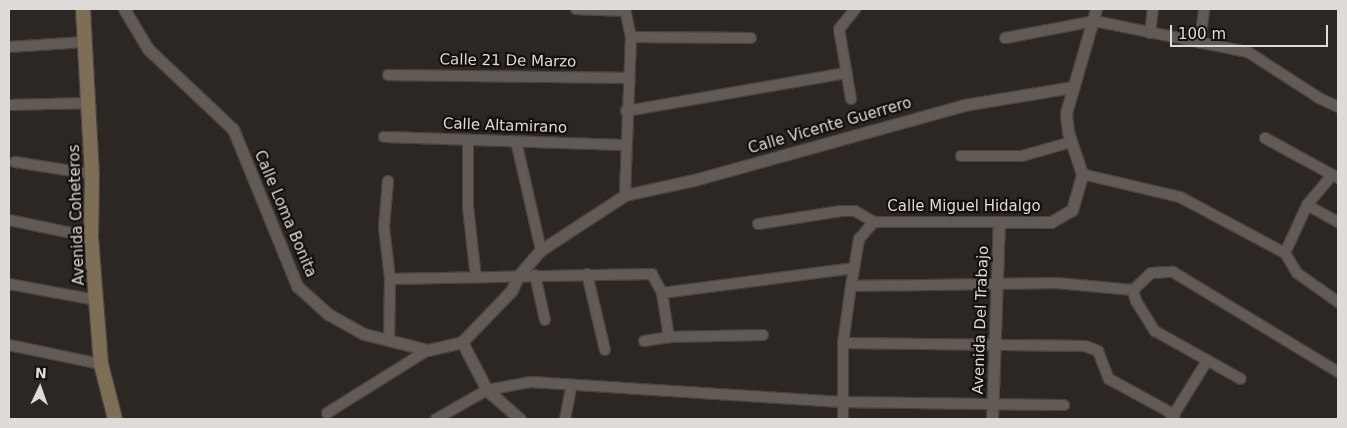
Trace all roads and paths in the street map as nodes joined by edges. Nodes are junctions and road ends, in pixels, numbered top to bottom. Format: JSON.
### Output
{"nodes":[{"id":1,"x":83,"y":9,"type":"edge"},
{"id":2,"x":124,"y":9,"type":"edge"},
{"id":3,"x":576,"y":9,"type":"edge"},
{"id":4,"x":855,"y":9,"type":"edge"},
{"id":5,"x":1096,"y":9,"type":"edge"},
{"id":6,"x":1153,"y":9,"type":"edge"},
{"id":7,"x":1204,"y":9,"type":"edge"},
{"id":8,"x":625,"y":10,"type":"edge"},
{"id":9,"x":1094,"y":21,"type":"junction"},
{"id":10,"x":1150,"y":33,"type":"junction"},
{"id":11,"x":631,"y":37,"type":"junction"},
{"id":12,"x":751,"y":38,"type":"dead end"},
{"id":13,"x":1005,"y":38,"type":"dead end"},
{"id":14,"x":85,"y":42,"type":"junction"},
{"id":15,"x":1200,"y":43,"type":"junction"},
{"id":16,"x":9,"y":47,"type":"edge"},
{"id":17,"x":847,"y":73,"type":"junction"},
{"id":18,"x":388,"y":75,"type":"dead end"},
{"id":19,"x":628,"y":78,"type":"junction"},
{"id":20,"x":1073,"y":87,"type":"junction"},
{"id":21,"x":851,"y":98,"type":"dead end"},
{"id":22,"x":89,"y":103,"type":"junction"},
{"id":23,"x":9,"y":104,"type":"edge"},
{"id":24,"x":1338,"y":106,"type":"edge"},
{"id":25,"x":626,"y":111,"type":"junction"},
{"id":26,"x":384,"y":137,"type":"dead end"},
{"id":27,"x":1265,"y":138,"type":"dead end"},
{"id":28,"x":468,"y":140,"type":"junction"},
{"id":29,"x":516,"y":141,"type":"junction"},
{"id":30,"x":1071,"y":142,"type":"junction"},
{"id":31,"x":625,"y":145,"type":"junction"},
{"id":32,"x":961,"y":156,"type":"dead end"},
{"id":33,"x":15,"y":162,"type":"dead end"},
{"id":34,"x":92,"y":174,"type":"junction"},
{"id":35,"x":1082,"y":174,"type":"junction"},
{"id":36,"x":1335,"y":177,"type":"edge"},
{"id":37,"x":388,"y":181,"type":"dead end"},
{"id":38,"x":625,"y":195,"type":"junction"},
{"id":39,"x":1308,"y":205,"type":"junction"},
{"id":40,"x":9,"y":220,"type":"edge"},
{"id":41,"x":874,"y":222,"type":"junction"},
{"id":42,"x":999,"y":222,"type":"junction"},
{"id":43,"x":1338,"y":222,"type":"edge"},
{"id":44,"x":758,"y":224,"type":"dead end"},
{"id":45,"x":91,"y":237,"type":"junction"},
{"id":46,"x":541,"y":250,"type":"junction"},
{"id":47,"x":1285,"y":253,"type":"junction"},
{"id":48,"x":854,"y":268,"type":"junction"},
{"id":49,"x":587,"y":274,"type":"junction"},
{"id":50,"x":535,"y":275,"type":"junction"},
{"id":51,"x":518,"y":276,"type":"junction"},
{"id":52,"x":476,"y":278,"type":"junction"},
{"id":53,"x":390,"y":279,"type":"junction"},
{"id":54,"x":9,"y":284,"type":"edge"},
{"id":55,"x":998,"y":284,"type":"junction"},
{"id":56,"x":851,"y":286,"type":"junction"},
{"id":57,"x":1133,"y":290,"type":"junction"},
{"id":58,"x":662,"y":293,"type":"junction"},
{"id":59,"x":96,"y":300,"type":"junction"},
{"id":60,"x":1338,"y":302,"type":"edge"},
{"id":61,"x":545,"y":320,"type":"dead end"},
{"id":62,"x":764,"y":335,"type":"dead end"},
{"id":63,"x":669,"y":337,"type":"junction"},
{"id":64,"x":390,"y":340,"type":"junction"},
{"id":65,"x":644,"y":341,"type":"dead end"},
{"id":66,"x":462,"y":342,"type":"junction"},
{"id":67,"x":843,"y":343,"type":"junction"},
{"id":68,"x":995,"y":344,"type":"junction"},
{"id":69,"x":9,"y":345,"type":"edge"},
{"id":70,"x":428,"y":350,"type":"junction"},
{"id":71,"x":605,"y":350,"type":"dead end"},
{"id":72,"x":1207,"y":360,"type":"junction"},
{"id":73,"x":101,"y":364,"type":"junction"},
{"id":74,"x":1338,"y":372,"type":"edge"},
{"id":75,"x":1241,"y":379,"type":"dead end"},
{"id":76,"x":571,"y":387,"type":"junction"},
{"id":77,"x":487,"y":390,"type":"junction"},
{"id":78,"x":841,"y":402,"type":"junction"},
{"id":79,"x":992,"y":406,"type":"junction"},
{"id":80,"x":1064,"y":406,"type":"dead end"},
{"id":81,"x":326,"y":413,"type":"dead end"},
{"id":82,"x":1173,"y":417,"type":"edge"},
{"id":83,"x":115,"y":419,"type":"edge"},
{"id":84,"x":436,"y":419,"type":"edge"},
{"id":85,"x":516,"y":419,"type":"edge"},
{"id":86,"x":566,"y":419,"type":"edge"},
{"id":87,"x":842,"y":419,"type":"edge"},
{"id":88,"x":992,"y":419,"type":"edge"}],
"edges":[{"from":1,"to":14,"type":"main road","name":"Avenida Coheteros"},
{"from":2,"to":64,"type":"street","name":"Calle Loma Bonita"},
{"from":3,"to":8,"type":"street"},
{"from":4,"to":17,"type":"street"},
{"from":5,"to":9,"type":"street"},
{"from":6,"to":10,"type":"street"},
{"from":7,"to":15,"type":"street"},
{"from":8,"to":11,"type":"street"},
{"from":9,"to":10,"type":"street"},
{"from":9,"to":13,"type":"street"},
{"from":9,"to":20,"type":"street"},
{"from":10,"to":15,"type":"street"},
{"from":11,"to":12,"type":"street"},
{"from":11,"to":19,"type":"street"},
{"from":14,"to":16,"type":"street"},
{"from":14,"to":22,"type":"main road","name":"Avenida Coheteros"},
{"from":15,"to":24,"type":"street"},
{"from":17,"to":21,"type":"street"},
{"from":17,"to":25,"type":"street"},
{"from":18,"to":19,"type":"street","name":"Calle 21 De Marzo"},
{"from":19,"to":25,"type":"street"},
{"from":20,"to":30,"type":"street"},
{"from":20,"to":38,"type":"street","name":"Calle Vicente Guerrero"},
{"from":22,"to":23,"type":"street"},
{"from":22,"to":34,"type":"main road","name":"Avenida Coheteros"},
{"from":25,"to":31,"type":"street"},
{"from":26,"to":28,"type":"street","name":"Calle Altamirano"},
{"from":27,"to":36,"type":"street"},
{"from":28,"to":29,"type":"street","name":"Calle Altamirano"},
{"from":28,"to":52,"type":"street"},
{"from":29,"to":31,"type":"street","name":"Calle Altamirano"},
{"from":29,"to":46,"type":"street"},
{"from":30,"to":32,"type":"street"},
{"from":30,"to":35,"type":"street"},
{"from":31,"to":38,"type":"street"},
{"from":33,"to":34,"type":"street"},
{"from":34,"to":45,"type":"main road","name":"Avenida Coheteros"},
{"from":35,"to":42,"type":"street","name":"Calle Miguel Hidalgo"},
{"from":35,"to":47,"type":"street"},
{"from":36,"to":39,"type":"street"},
{"from":37,"to":53,"type":"street"},
{"from":38,"to":46,"type":"street","name":"Calle Vicente Guerrero"},
{"from":39,"to":43,"type":"street"},
{"from":39,"to":47,"type":"street"},
{"from":40,"to":45,"type":"street"},
{"from":41,"to":42,"type":"street","name":"Calle Miguel Hidalgo"},
{"from":41,"to":44,"type":"street"},
{"from":41,"to":48,"type":"street"},
{"from":42,"to":55,"type":"street","name":"Avenida Del Trabajo"},
{"from":45,"to":59,"type":"main road","name":"Avenida Coheteros"},
{"from":46,"to":51,"type":"street","name":"Calle Vicente Guerrero"},
{"from":47,"to":60,"type":"street"},
{"from":48,"to":56,"type":"street"},
{"from":48,"to":58,"type":"street"},
{"from":49,"to":50,"type":"street"},
{"from":49,"to":58,"type":"street"},
{"from":49,"to":71,"type":"street"},
{"from":50,"to":51,"type":"street"},
{"from":50,"to":61,"type":"street"},
{"from":51,"to":52,"type":"street"},
{"from":51,"to":66,"type":"street","name":"Calle Vicente Guerrero"},
{"from":52,"to":53,"type":"street"},
{"from":53,"to":64,"type":"street"},
{"from":54,"to":59,"type":"street"},
{"from":55,"to":56,"type":"street"},
{"from":55,"to":57,"type":"street"},
{"from":55,"to":68,"type":"street","name":"Avenida Del Trabajo"},
{"from":56,"to":67,"type":"street"},
{"from":57,"to":72,"type":"street"},
{"from":57,"to":74,"type":"street"},
{"from":58,"to":63,"type":"street"},
{"from":59,"to":73,"type":"main road","name":"Avenida Coheteros"},
{"from":62,"to":63,"type":"street"},
{"from":63,"to":65,"type":"street"},
{"from":64,"to":70,"type":"street","name":"Calle Loma Bonita"},
{"from":66,"to":70,"type":"street","name":"Calle Loma Bonita"},
{"from":66,"to":77,"type":"street"},
{"from":67,"to":68,"type":"street"},
{"from":67,"to":78,"type":"street"},
{"from":68,"to":79,"type":"street","name":"Avenida Del Trabajo"},
{"from":68,"to":82,"type":"street"},
{"from":69,"to":73,"type":"street"},
{"from":70,"to":81,"type":"street"},
{"from":72,"to":75,"type":"street"},
{"from":72,"to":82,"type":"street"},
{"from":73,"to":83,"type":"main road","name":"Avenida Coheteros"},
{"from":76,"to":77,"type":"street"},
{"from":76,"to":78,"type":"street"},
{"from":76,"to":86,"type":"street"},
{"from":77,"to":84,"type":"street"},
{"from":77,"to":85,"type":"street"},
{"from":78,"to":79,"type":"street"},
{"from":78,"to":87,"type":"street"},
{"from":79,"to":80,"type":"street"},
{"from":79,"to":88,"type":"street","name":"Avenida Del Trabajo"}]}
